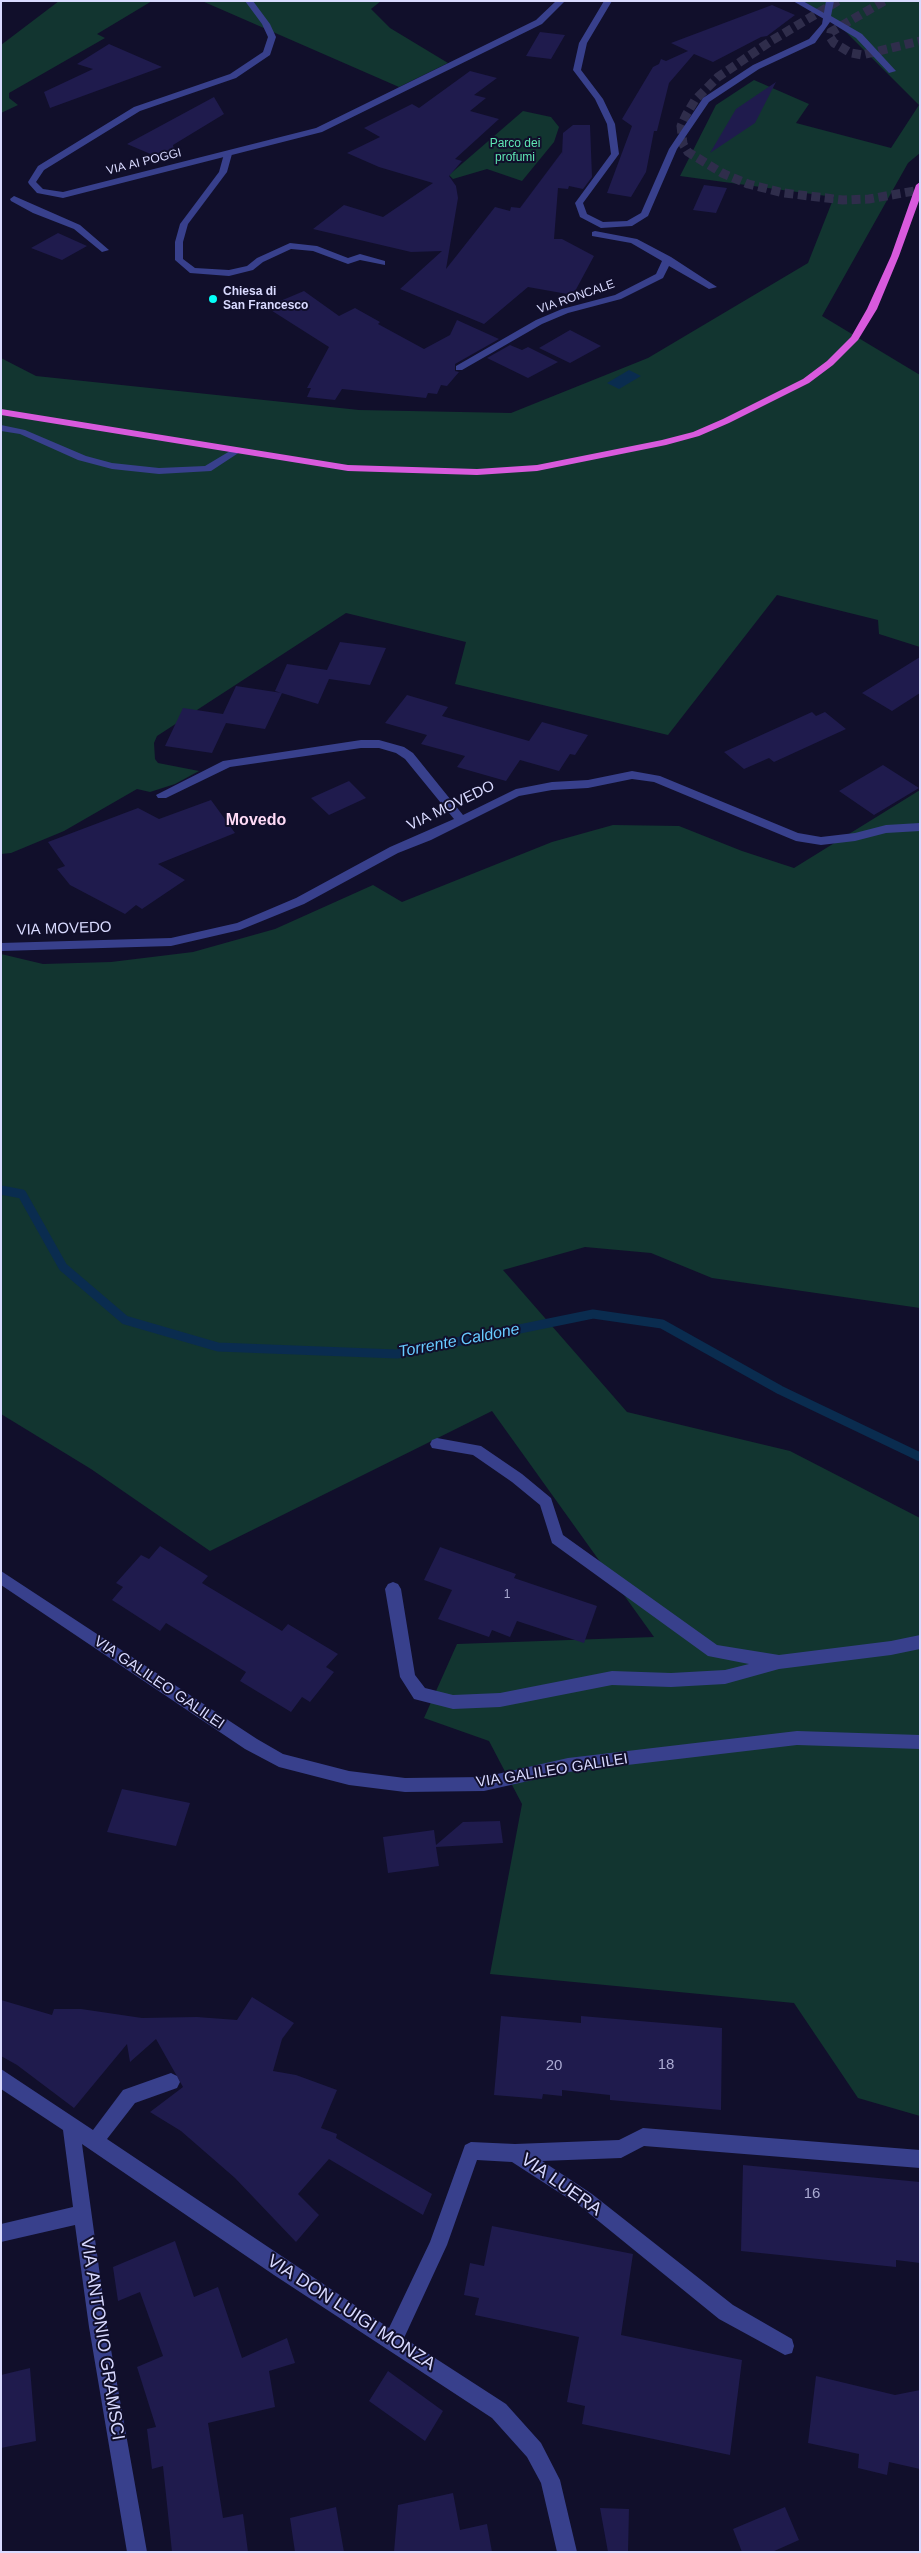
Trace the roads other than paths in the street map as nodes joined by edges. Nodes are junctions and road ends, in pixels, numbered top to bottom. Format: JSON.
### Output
{"nodes":[{"id":1,"x":249,"y":1,"type":"edge"},
{"id":2,"x":561,"y":1,"type":"edge"},
{"id":3,"x":608,"y":1,"type":"edge"},
{"id":4,"x":798,"y":1,"type":"edge"},
{"id":5,"x":830,"y":1,"type":"edge"},
{"id":6,"x":827,"y":17,"type":"junction"},
{"id":7,"x":892,"y":71,"type":"dead end"},
{"id":8,"x":228,"y":154,"type":"junction"},
{"id":9,"x":920,"y":185,"type":"edge"},
{"id":10,"x":33,"y":193,"type":"junction"},
{"id":11,"x":612,"y":225,"type":"junction"},
{"id":12,"x":595,"y":234,"type":"dead end"},
{"id":13,"x":612,"y":236,"type":"junction"},
{"id":14,"x":105,"y":250,"type":"dead end"},
{"id":15,"x":668,"y":259,"type":"junction"},
{"id":16,"x":382,"y":263,"type":"dead end"},
{"id":17,"x":712,"y":287,"type":"dead end"},
{"id":18,"x":459,"y":368,"type":"dead end"},
{"id":19,"x":1,"y":412,"type":"edge"},
{"id":20,"x":1,"y":428,"type":"edge"},
{"id":21,"x":238,"y":450,"type":"junction"},
{"id":22,"x":162,"y":795,"type":"dead end"},
{"id":23,"x":460,"y":819,"type":"junction"},
{"id":24,"x":920,"y":827,"type":"edge"},
{"id":25,"x":1,"y":947,"type":"edge"},
{"id":26,"x":437,"y":1444,"type":"dead end"},
{"id":27,"x":1,"y":1577,"type":"edge"},
{"id":28,"x":393,"y":1589,"type":"dead end"},
{"id":29,"x":920,"y":1642,"type":"edge"},
{"id":30,"x":779,"y":1662,"type":"junction"},
{"id":31,"x":920,"y":1742,"type":"edge"},
{"id":32,"x":1,"y":2078,"type":"edge"},
{"id":33,"x":171,"y":2082,"type":"dead end"},
{"id":34,"x":71,"y":2125,"type":"junction"},
{"id":35,"x":94,"y":2141,"type":"junction"},
{"id":36,"x":515,"y":2153,"type":"junction"},
{"id":37,"x":920,"y":2159,"type":"edge"},
{"id":38,"x":83,"y":2214,"type":"junction"},
{"id":39,"x":1,"y":2233,"type":"edge"},
{"id":40,"x":393,"y":2341,"type":"junction"},
{"id":41,"x":785,"y":2346,"type":"dead end"},
{"id":42,"x":137,"y":2552,"type":"edge"},
{"id":43,"x":567,"y":2552,"type":"edge"}],
"edges":[{"from":1,"to":10,"type":"street"},
{"from":2,"to":8,"type":"street","name":"VIA AI POGGI"},
{"from":3,"to":11,"type":"street"},
{"from":4,"to":6,"type":"street"},
{"from":5,"to":6,"type":"street"},
{"from":6,"to":7,"type":"street"},
{"from":6,"to":11,"type":"street"},
{"from":8,"to":10,"type":"street","name":"VIA AI POGGI"},
{"from":8,"to":16,"type":"street"},
{"from":9,"to":21,"type":"highway"},
{"from":10,"to":14,"type":"street"},
{"from":11,"to":13,"type":"street"},
{"from":12,"to":13,"type":"street"},
{"from":13,"to":15,"type":"street"},
{"from":15,"to":17,"type":"street"},
{"from":15,"to":18,"type":"street","name":"VIA RONCALE"},
{"from":19,"to":21,"type":"highway"},
{"from":20,"to":21,"type":"street"},
{"from":22,"to":23,"type":"street"},
{"from":23,"to":24,"type":"street","name":"VIA MOVEDO"},
{"from":23,"to":25,"type":"street","name":"VIA MOVEDO"},
{"from":26,"to":30,"type":"street"},
{"from":27,"to":31,"type":"street","name":"VIA GALILEO GALILEI"},
{"from":28,"to":30,"type":"street"},
{"from":29,"to":30,"type":"street"},
{"from":32,"to":34,"type":"street"},
{"from":33,"to":35,"type":"street"},
{"from":34,"to":35,"type":"street","name":"VIA DON LUIGI MONZA"},
{"from":34,"to":38,"type":"street","name":"VIA ANTONIO GRAMSCI"},
{"from":35,"to":40,"type":"street","name":"VIA DON LUIGI MONZA"},
{"from":36,"to":37,"type":"street"},
{"from":36,"to":40,"type":"street","name":"VIA LUERA"},
{"from":36,"to":41,"type":"street","name":"VIA LUERA"},
{"from":38,"to":39,"type":"street"},
{"from":38,"to":42,"type":"street","name":"VIA ANTONIO GRAMSCI"},
{"from":40,"to":43,"type":"street","name":"VIA DON LUIGI MONZA"}]}
